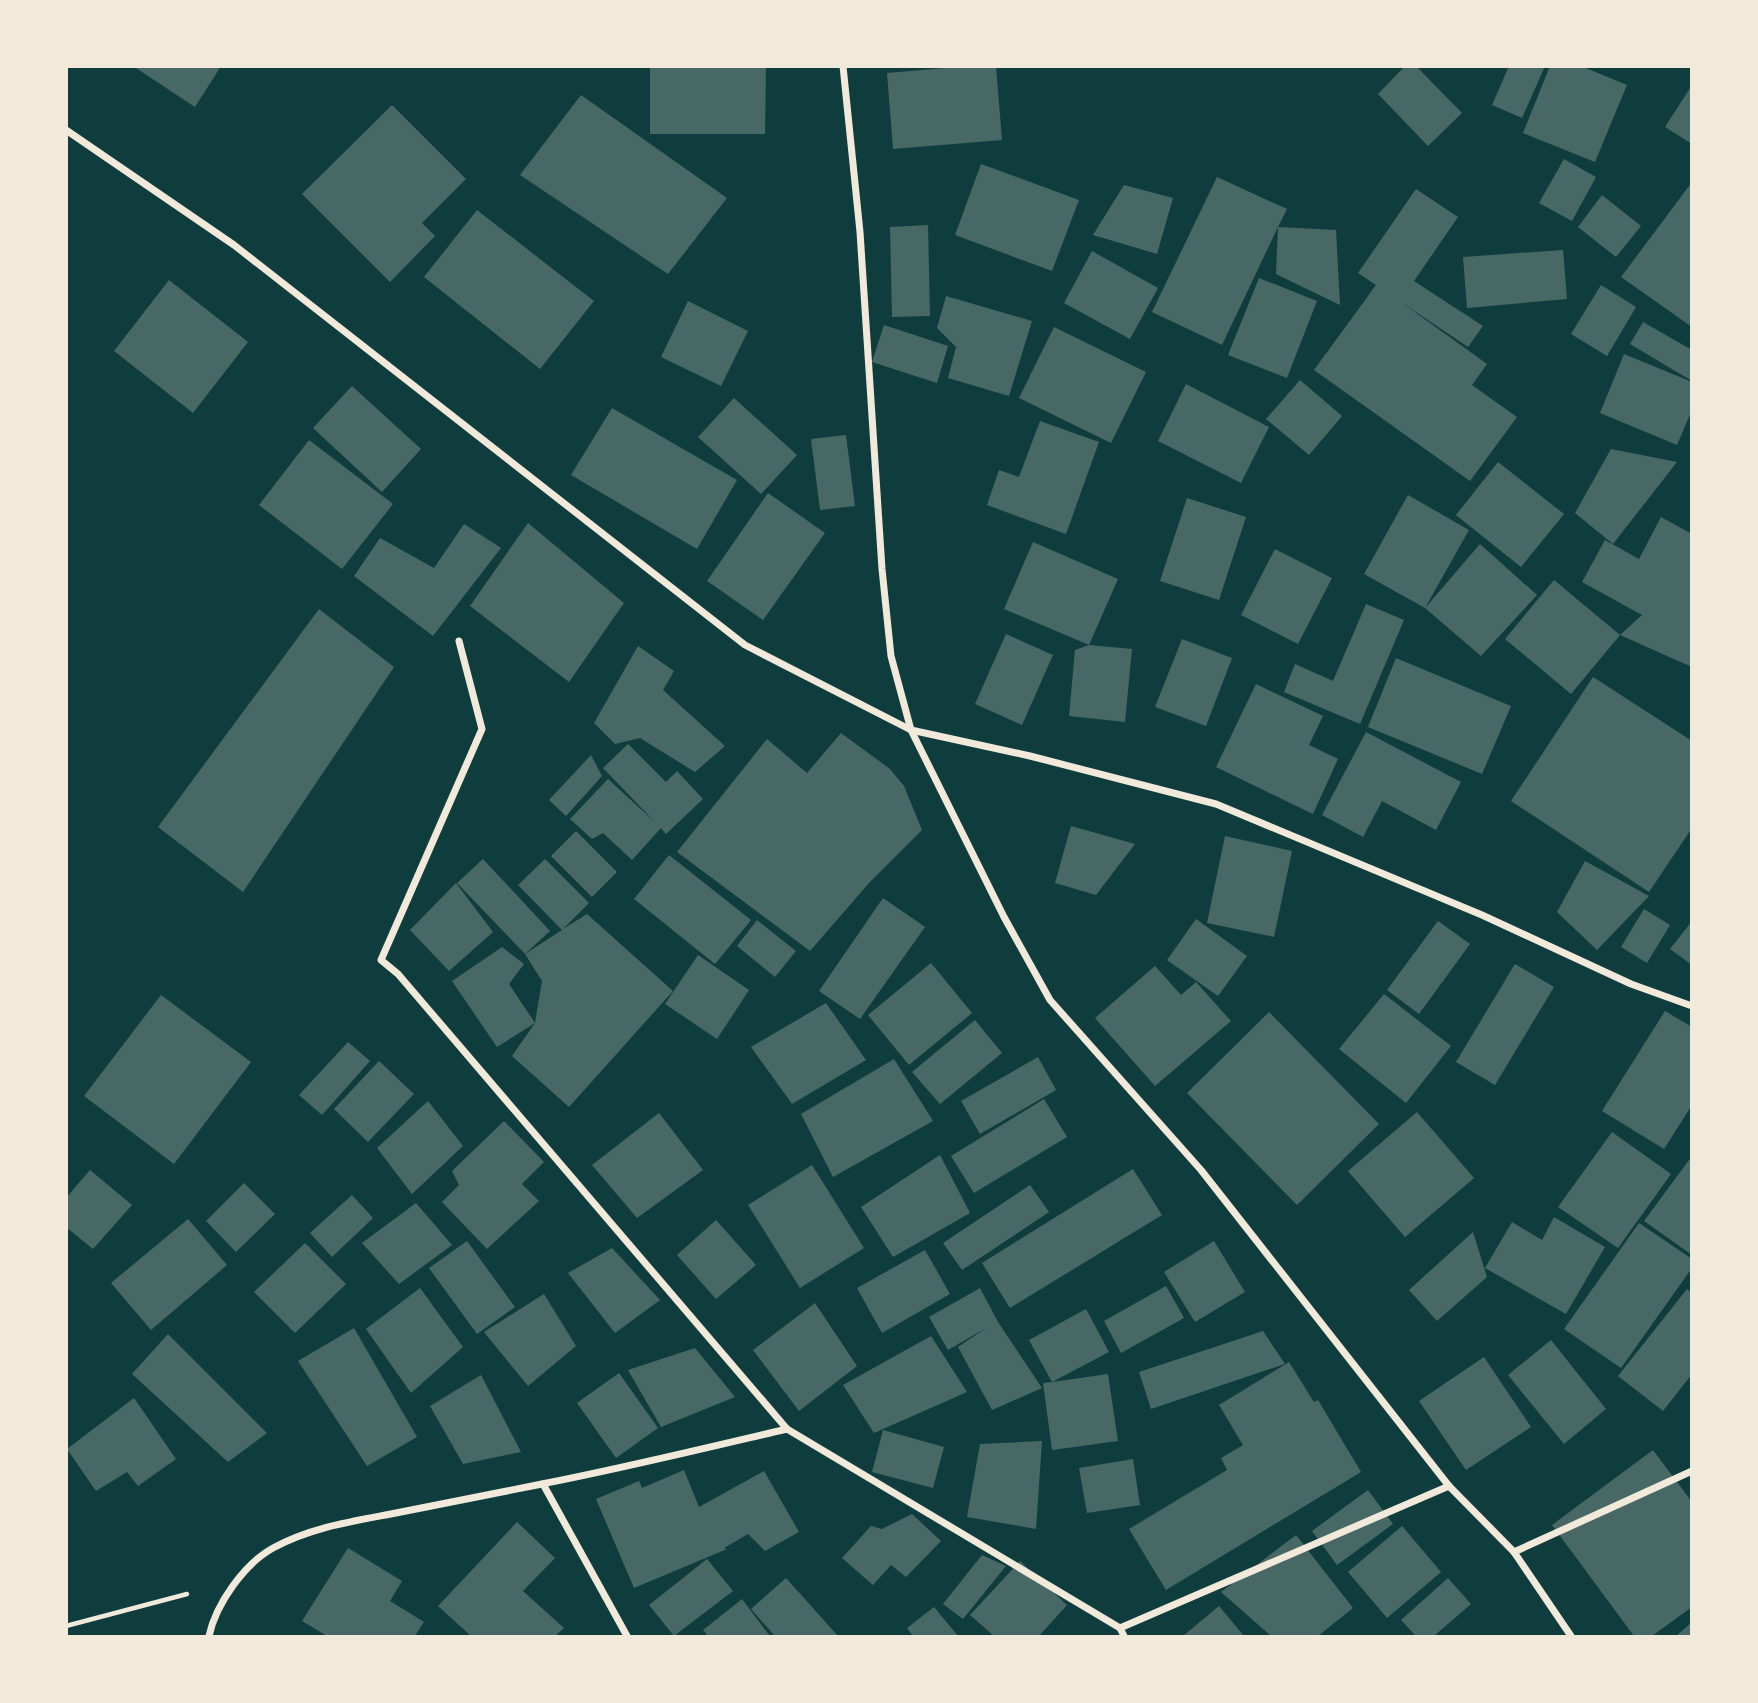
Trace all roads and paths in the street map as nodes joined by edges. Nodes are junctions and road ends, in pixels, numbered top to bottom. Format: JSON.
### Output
{"nodes":[{"id":1,"x":843,"y":66,"type":"edge"},
{"id":2,"x":66,"y":130,"type":"edge"},
{"id":3,"x":459,"y":641,"type":"dead end"},
{"id":4,"x":911,"y":730,"type":"junction"},
{"id":5,"x":1692,"y":1006,"type":"edge"},
{"id":6,"x":787,"y":1429,"type":"junction"},
{"id":7,"x":1692,"y":1471,"type":"edge"},
{"id":8,"x":543,"y":1484,"type":"junction"},
{"id":9,"x":1449,"y":1486,"type":"junction"},
{"id":10,"x":1514,"y":1552,"type":"junction"},
{"id":11,"x":240,"y":1579,"type":"junction"},
{"id":12,"x":66,"y":1626,"type":"edge"},
{"id":13,"x":1120,"y":1628,"type":"junction"},
{"id":14,"x":209,"y":1636,"type":"edge"},
{"id":15,"x":627,"y":1636,"type":"edge"},
{"id":16,"x":1124,"y":1636,"type":"edge"},
{"id":17,"x":1571,"y":1636,"type":"edge"}],
"edges":[{"from":1,"to":4,"type":"street"},
{"from":2,"to":4,"type":"street"},
{"from":3,"to":6,"type":"street"},
{"from":4,"to":5,"type":"street"},
{"from":4,"to":9,"type":"street"},
{"from":6,"to":8,"type":"street"},
{"from":6,"to":13,"type":"street"},
{"from":7,"to":10,"type":"street"},
{"from":8,"to":11,"type":"street"},
{"from":8,"to":15,"type":"street"},
{"from":9,"to":10,"type":"street"},
{"from":9,"to":13,"type":"street"},
{"from":10,"to":17,"type":"street"},
{"from":11,"to":12,"type":"path"},
{"from":11,"to":14,"type":"street"},
{"from":13,"to":16,"type":"street"}]}
